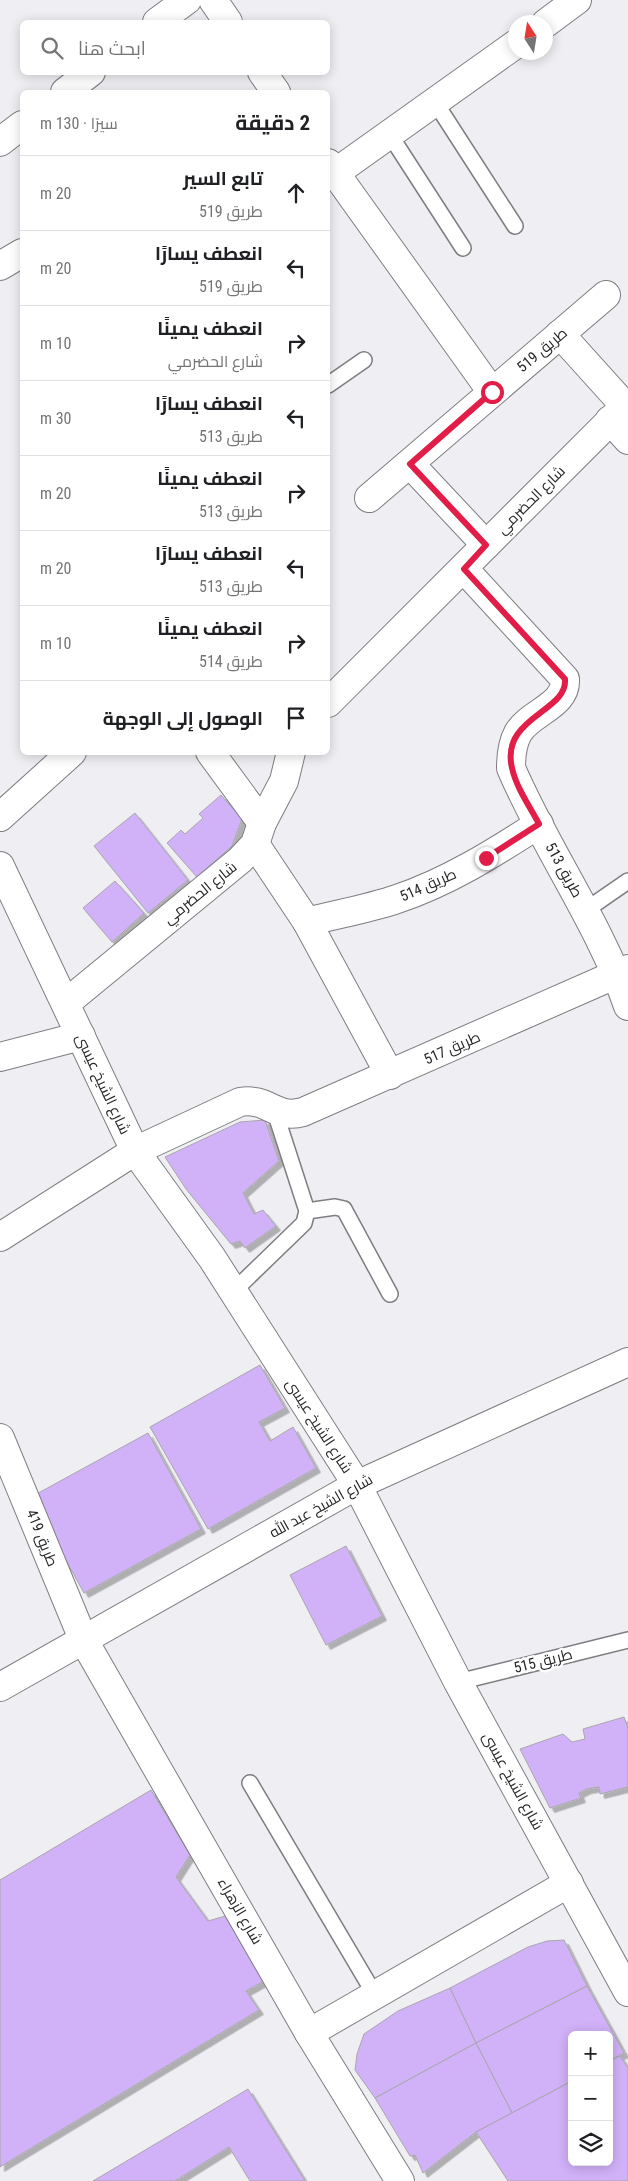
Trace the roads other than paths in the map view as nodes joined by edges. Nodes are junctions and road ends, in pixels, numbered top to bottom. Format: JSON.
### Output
{"nodes":[{"id":1,"x":187,"y":0,"type":"edge"},
{"id":2,"x":213,"y":0,"type":"edge"},
{"id":3,"x":577,"y":0,"type":"edge"},
{"id":4,"x":553,"y":18,"type":"edge"},
{"id":5,"x":160,"y":20,"type":"edge"},
{"id":6,"x":227,"y":20,"type":"edge"},
{"id":7,"x":508,"y":50,"type":"edge"},
{"id":8,"x":87,"y":75,"type":"edge"},
{"id":9,"x":264,"y":75,"type":"edge"},
{"id":10,"x":68,"y":90,"type":"edge"},
{"id":11,"x":275,"y":90,"type":"edge"},
{"id":12,"x":435,"y":102,"type":"junction"},
{"id":13,"x":20,"y":126,"type":"edge"},
{"id":14,"x":390,"y":134,"type":"junction"},
{"id":15,"x":0,"y":142,"type":"edge"},
{"id":16,"x":330,"y":171,"type":"edge"},
{"id":17,"x":515,"y":226,"type":"dead end"},
{"id":18,"x":464,"y":248,"type":"dead end"},
{"id":19,"x":20,"y":254,"type":"edge"},
{"id":20,"x":0,"y":266,"type":"edge"},
{"id":21,"x":606,"y":295,"type":"dead end"},
{"id":22,"x":560,"y":334,"type":"junction"},
{"id":23,"x":364,"y":360,"type":"dead end"},
{"id":24,"x":330,"y":384,"type":"edge"},
{"id":25,"x":492,"y":392,"type":"junction"},
{"id":26,"x":621,"y":410,"type":"edge"},
{"id":27,"x":628,"y":440,"type":"edge"},
{"id":28,"x":410,"y":464,"type":"junction"},
{"id":29,"x":369,"y":498,"type":"dead end"},
{"id":30,"x":486,"y":545,"type":"junction"},
{"id":31,"x":464,"y":569,"type":"junction"},
{"id":32,"x":330,"y":701,"type":"edge"},
{"id":33,"x":69,"y":755,"type":"edge"},
{"id":34,"x":212,"y":755,"type":"edge"},
{"id":35,"x":290,"y":755,"type":"edge"},
{"id":36,"x":0,"y":817,"type":"edge"},
{"id":37,"x":539,"y":824,"type":"junction"},
{"id":38,"x":259,"y":833,"type":"junction"},
{"id":39,"x":0,"y":866,"type":"edge"},
{"id":40,"x":628,"y":881,"type":"edge"},
{"id":41,"x":586,"y":910,"type":"junction"},
{"id":42,"x":308,"y":922,"type":"junction"},
{"id":43,"x":623,"y":972,"type":"edge"},
{"id":44,"x":66,"y":1003,"type":"junction"},
{"id":45,"x":628,"y":1006,"type":"edge"},
{"id":46,"x":81,"y":1036,"type":"junction"},
{"id":47,"x":0,"y":1057,"type":"edge"},
{"id":48,"x":390,"y":1075,"type":"junction"},
{"id":49,"x":274,"y":1109,"type":"junction"},
{"id":50,"x":135,"y":1151,"type":"junction"},
{"id":51,"x":307,"y":1210,"type":"junction"},
{"id":52,"x":0,"y":1237,"type":"edge"},
{"id":53,"x":231,"y":1290,"type":"junction"},
{"id":54,"x":390,"y":1294,"type":"dead end"},
{"id":55,"x":628,"y":1362,"type":"edge"},
{"id":56,"x":0,"y":1438,"type":"edge"},
{"id":57,"x":357,"y":1485,"type":"junction"},
{"id":58,"x":83,"y":1639,"type":"junction"},
{"id":59,"x":628,"y":1640,"type":"edge"},
{"id":60,"x":458,"y":1682,"type":"junction"},
{"id":61,"x":0,"y":1687,"type":"edge"},
{"id":62,"x":250,"y":1783,"type":"dead end"},
{"id":63,"x":569,"y":1883,"type":"junction"},
{"id":64,"x":628,"y":1992,"type":"edge"},
{"id":65,"x":375,"y":1995,"type":"junction"},
{"id":66,"x":309,"y":2033,"type":"junction"},
{"id":67,"x":400,"y":2181,"type":"edge"}],
"edges":[{"from":1,"to":5,"type":"street"},
{"from":2,"to":6,"type":"street"},
{"from":3,"to":4,"type":"street"},
{"from":7,"to":12,"type":"street"},
{"from":8,"to":10,"type":"street"},
{"from":9,"to":11,"type":"street"},
{"from":12,"to":14,"type":"street"},
{"from":12,"to":17,"type":"lane"},
{"from":13,"to":15,"type":"street"},
{"from":14,"to":16,"type":"street"},
{"from":14,"to":18,"type":"lane"},
{"from":16,"to":25,"type":"street"},
{"from":19,"to":20,"type":"street"},
{"from":21,"to":22,"type":"street","name":"طريق 519"},
{"from":22,"to":25,"type":"street","name":"طريق 519"},
{"from":22,"to":26,"type":"street"},
{"from":23,"to":24,"type":"lane"},
{"from":25,"to":28,"type":"street","name":"طريق 519"},
{"from":26,"to":27,"type":"street"},
{"from":26,"to":30,"type":"street","name":"شارع الحضرمي"},
{"from":28,"to":29,"type":"street","name":"طريق 519"},
{"from":28,"to":30,"type":"street"},
{"from":30,"to":31,"type":"street","name":"شارع الحضرمي"},
{"from":31,"to":32,"type":"street","name":"شارع الحضرمي"},
{"from":31,"to":37,"type":"street","name":"طريق 513"},
{"from":33,"to":36,"type":"street"},
{"from":34,"to":38,"type":"street"},
{"from":35,"to":38,"type":"street","name":"شارع الحضرمي"},
{"from":37,"to":41,"type":"street","name":"طريق 513"},
{"from":37,"to":42,"type":"street","name":"طريق 514"},
{"from":38,"to":42,"type":"street"},
{"from":38,"to":44,"type":"street","name":"شارع الحضرمي"},
{"from":39,"to":44,"type":"street","name":"شارع الشيخ عيسى"},
{"from":40,"to":41,"type":"lane","name":"طريق 513"},
{"from":41,"to":43,"type":"street","name":"طريق 513"},
{"from":42,"to":48,"type":"street"},
{"from":43,"to":45,"type":"street","name":"طريق 513"},
{"from":43,"to":48,"type":"street","name":"طريق 517"},
{"from":44,"to":46,"type":"street","name":"شارع الشيخ عيسى"},
{"from":46,"to":47,"type":"street"},
{"from":46,"to":50,"type":"street","name":"شارع الشيخ عيسى"},
{"from":48,"to":49,"type":"street","name":"طريق 517"},
{"from":49,"to":50,"type":"street","name":"طريق 517"},
{"from":49,"to":51,"type":"lane"},
{"from":50,"to":52,"type":"street"},
{"from":50,"to":53,"type":"street","name":"شارع الشيخ عيسى"},
{"from":51,"to":53,"type":"lane"},
{"from":51,"to":54,"type":"lane"},
{"from":53,"to":57,"type":"street","name":"شارع الشيخ عيسى"},
{"from":55,"to":57,"type":"street","name":"شارع الشيخ عبد الله"},
{"from":56,"to":58,"type":"street","name":"طريق 419"},
{"from":57,"to":58,"type":"street","name":"شارع الشيخ عبد الله"},
{"from":57,"to":60,"type":"street","name":"شارع الشيخ عيسى"},
{"from":58,"to":61,"type":"street","name":"شارع الشيخ عبد الله"},
{"from":58,"to":66,"type":"street","name":"شارع الزهراء"},
{"from":59,"to":60,"type":"lane","name":"طريق 515"},
{"from":60,"to":63,"type":"street","name":"شارع الشيخ عيسى"},
{"from":62,"to":65,"type":"lane"},
{"from":63,"to":64,"type":"street","name":"شارع الشيخ عيسى"},
{"from":63,"to":65,"type":"street"},
{"from":65,"to":66,"type":"street"},
{"from":66,"to":67,"type":"street","name":"شارع الزهراء"}]}
